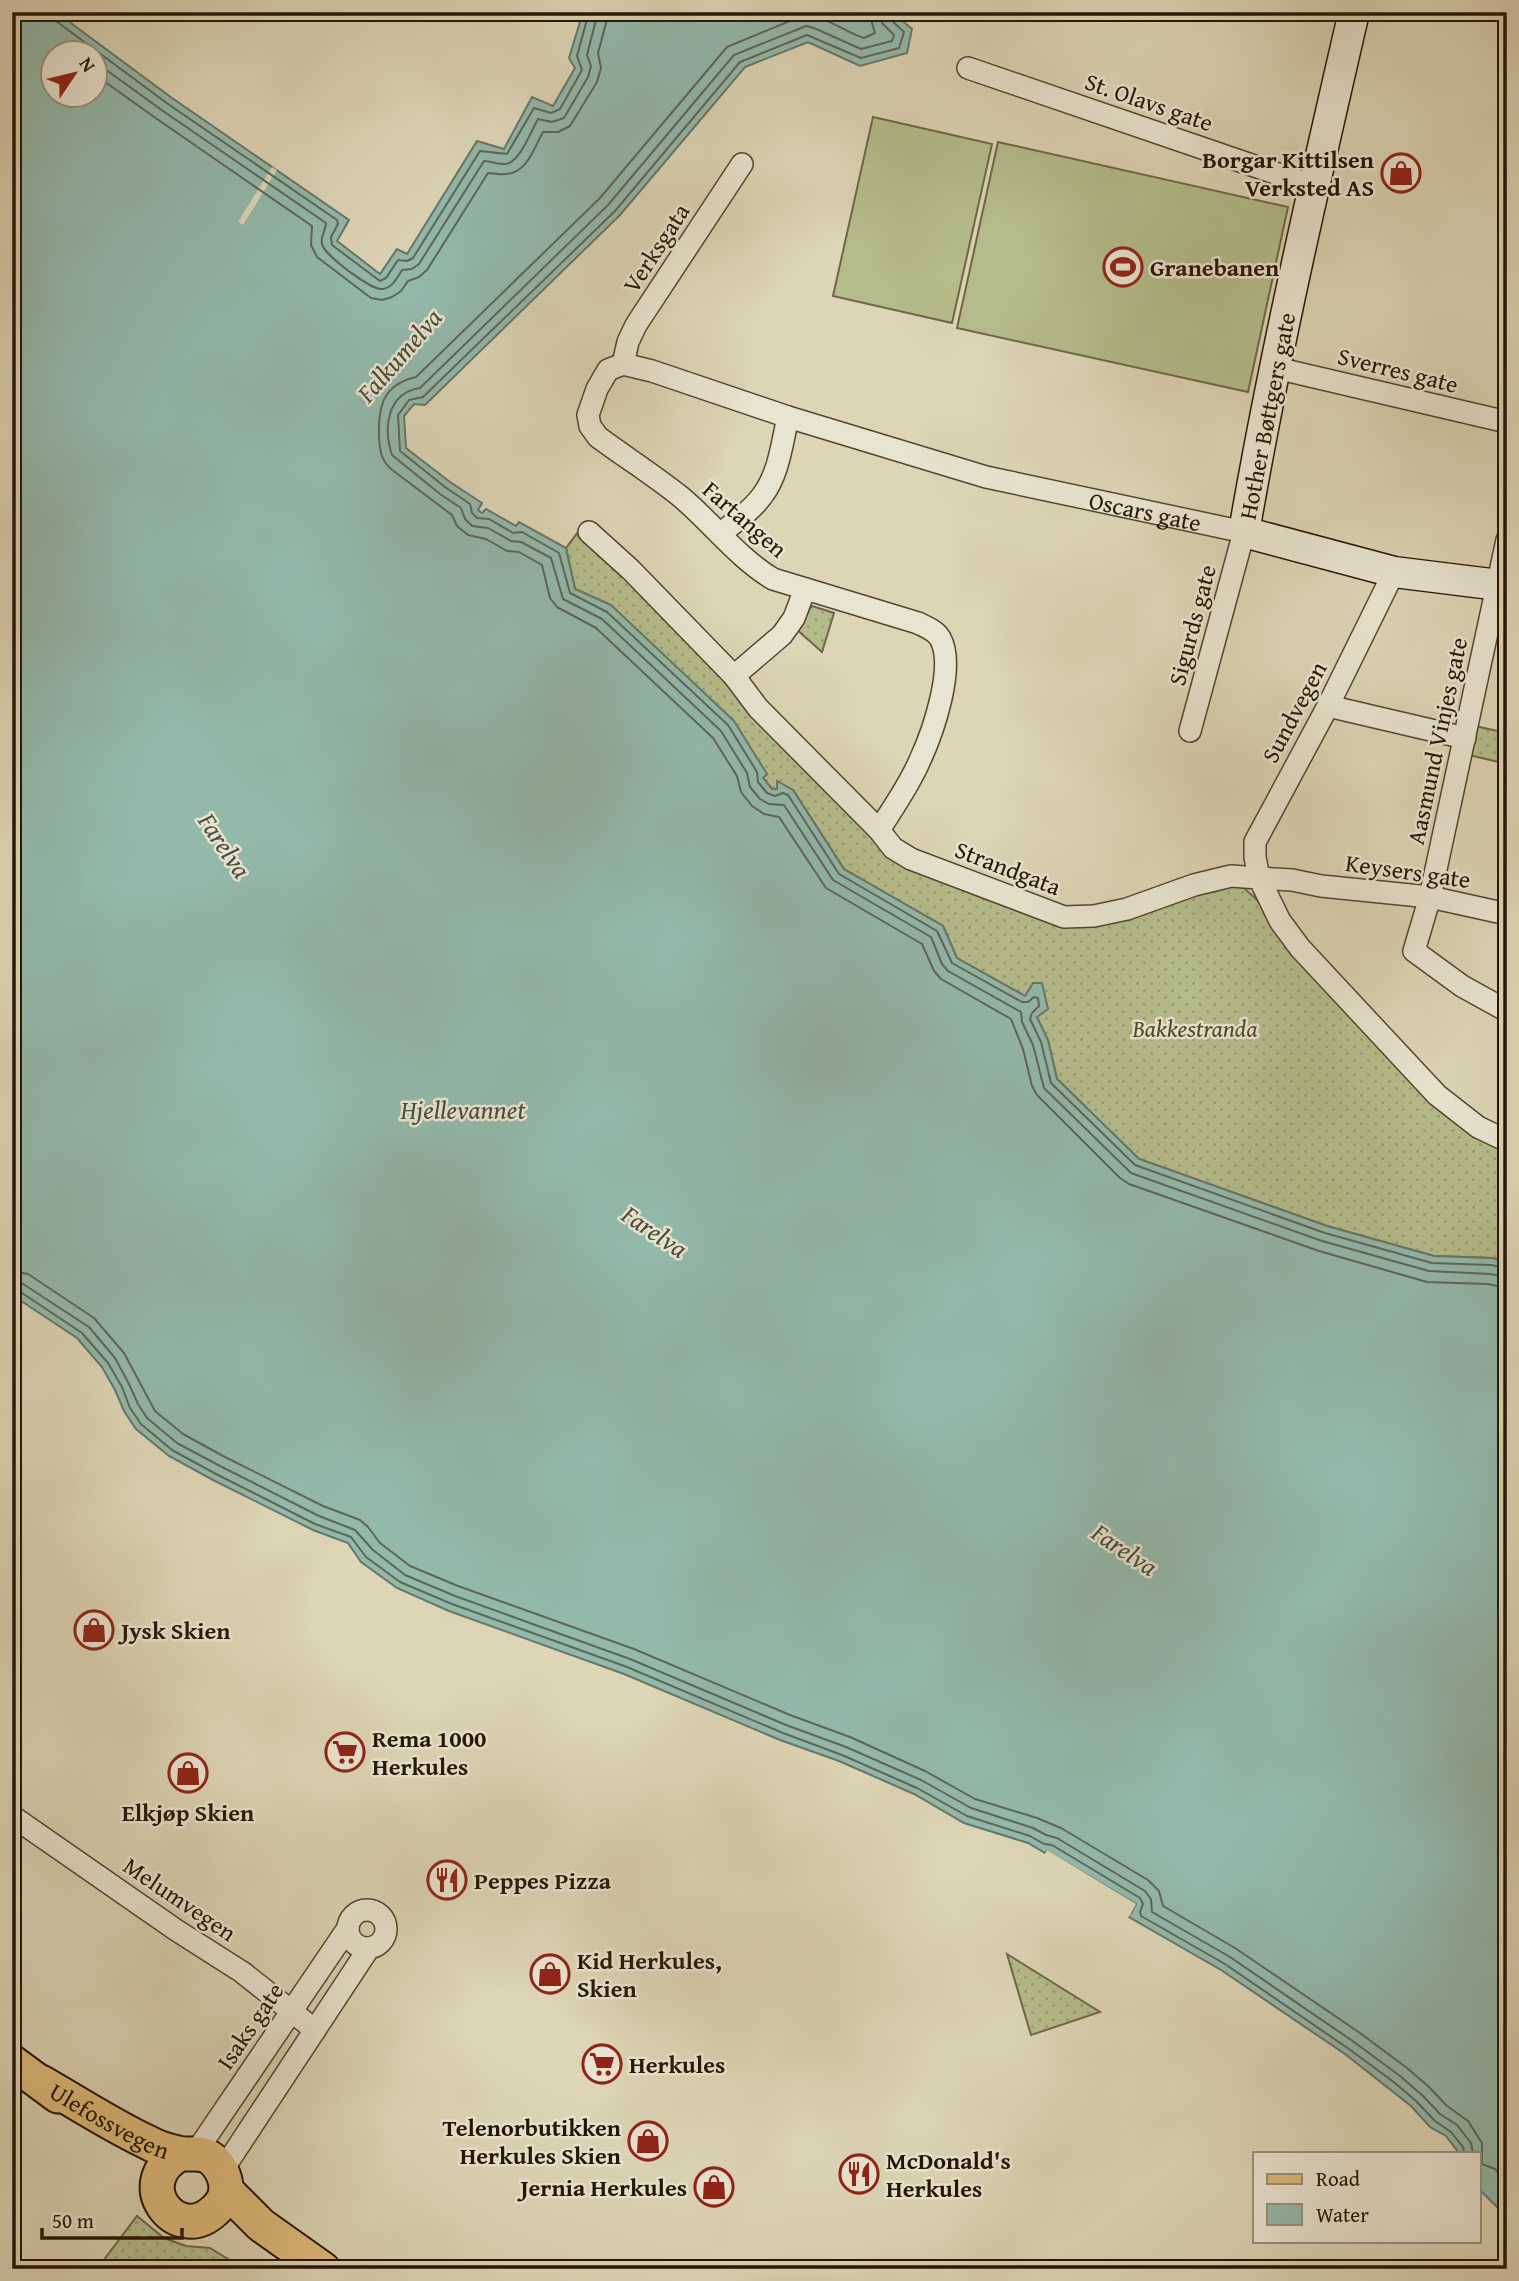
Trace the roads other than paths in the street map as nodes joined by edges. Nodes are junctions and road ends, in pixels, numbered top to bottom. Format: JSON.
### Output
{"nodes":[{"id":1,"x":1354,"y":12,"type":"edge"},
{"id":2,"x":968,"y":68,"type":"dead end"},
{"id":3,"x":742,"y":164,"type":"dead end"},
{"id":4,"x":1313,"y":186,"type":"junction"},
{"id":5,"x":615,"y":367,"type":"junction"},
{"id":6,"x":1276,"y":368,"type":"junction"},
{"id":7,"x":788,"y":417,"type":"junction"},
{"id":8,"x":1507,"y":422,"type":"edge"},
{"id":9,"x":589,"y":531,"type":"dead end"},
{"id":10,"x":1244,"y":532,"type":"junction"},
{"id":11,"x":720,"y":533,"type":"junction"},
{"id":12,"x":1507,"y":540,"type":"edge"},
{"id":13,"x":1394,"y":572,"type":"junction"},
{"id":14,"x":1502,"y":585,"type":"edge"},
{"id":15,"x":805,"y":590,"type":"junction"},
{"id":16,"x":734,"y":676,"type":"junction"},
{"id":17,"x":1328,"y":706,"type":"junction"},
{"id":18,"x":1190,"y":731,"type":"dead end"},
{"id":19,"x":1465,"y":738,"type":"junction"},
{"id":20,"x":879,"y":830,"type":"junction"},
{"id":21,"x":1259,"y":878,"type":"junction"},
{"id":22,"x":1430,"y":897,"type":"junction"},
{"id":23,"x":1507,"y":914,"type":"edge"},
{"id":24,"x":1507,"y":1011,"type":"edge"},
{"id":25,"x":1507,"y":1141,"type":"edge"},
{"id":26,"x":12,"y":1816,"type":"edge"},
{"id":27,"x":348,"y":1928,"type":"junction"},
{"id":28,"x":369,"y":1948,"type":"junction"},
{"id":29,"x":293,"y":2010,"type":"junction"},
{"id":30,"x":316,"y":2030,"type":"junction"},
{"id":31,"x":12,"y":2062,"type":"edge"},
{"id":32,"x":41,"y":2082,"type":"junction"},
{"id":33,"x":206,"y":2167,"type":"junction"},
{"id":34,"x":156,"y":2186,"type":"junction"},
{"id":35,"x":201,"y":2220,"type":"junction"},
{"id":36,"x":300,"y":2269,"type":"edge"},
{"id":37,"x":323,"y":2269,"type":"edge"}],
"edges":[{"from":1,"to":4,"type":"street","name":"Hother Bøttgers gate"},
{"from":2,"to":4,"type":"street","name":"St. Olavs gate"},
{"from":3,"to":5,"type":"street","name":"Verksgata"},
{"from":4,"to":6,"type":"street","name":"Hother Bøttgers gate"},
{"from":5,"to":7,"type":"street","name":"Oscars gate"},
{"from":5,"to":11,"type":"street","name":"Fartangen"},
{"from":6,"to":8,"type":"street","name":"Sverres gate"},
{"from":6,"to":10,"type":"street","name":"Hother Bøttgers gate"},
{"from":7,"to":10,"type":"street","name":"Oscars gate"},
{"from":7,"to":11,"type":"street"},
{"from":9,"to":16,"type":"street","name":"Strandgata"},
{"from":10,"to":13,"type":"street","name":"Oscars gate"},
{"from":10,"to":18,"type":"street","name":"Sigurds gate"},
{"from":11,"to":15,"type":"street","name":"Fartangen"},
{"from":12,"to":14,"type":"street","name":"Aasmund Vinjes gate"},
{"from":13,"to":14,"type":"street","name":"Oscars gate"},
{"from":13,"to":17,"type":"street","name":"Sundvegen"},
{"from":14,"to":19,"type":"street","name":"Aasmund Vinjes gate"},
{"from":15,"to":16,"type":"street"},
{"from":15,"to":20,"type":"street","name":"Fartangen"},
{"from":16,"to":20,"type":"street","name":"Strandgata"},
{"from":17,"to":19,"type":"street"},
{"from":17,"to":21,"type":"street","name":"Sundvegen"},
{"from":19,"to":22,"type":"street","name":"Aasmund Vinjes gate"},
{"from":20,"to":21,"type":"street","name":"Strandgata"},
{"from":21,"to":22,"type":"street","name":"Keysers gate"},
{"from":21,"to":25,"type":"street"},
{"from":22,"to":23,"type":"street","name":"Keysers gate"},
{"from":22,"to":24,"type":"street","name":"Aasmund Vinjes gate"},
{"from":26,"to":29,"type":"street","name":"Melumvegen"},
{"from":27,"to":28,"type":"street"},
{"from":27,"to":28,"type":"street","name":"Isaks gate"},
{"from":27,"to":29,"type":"street","name":"Isaks gate"},
{"from":28,"to":30,"type":"street","name":"Isaks gate"},
{"from":29,"to":30,"type":"street","name":"Melumvegen"},
{"from":29,"to":33,"type":"street","name":"Isaks gate"},
{"from":30,"to":33,"type":"street","name":"Isaks gate"},
{"from":31,"to":32,"type":"main road","name":"Ulefossvegen"},
{"from":32,"to":33,"type":"main road","name":"Ulefossvegen"},
{"from":32,"to":34,"type":"main road","name":"Ulefossvegen"},
{"from":33,"to":34,"type":"main road"},
{"from":33,"to":35,"type":"main road"},
{"from":33,"to":37,"type":"main road","name":"Ulefossvegen"},
{"from":34,"to":35,"type":"main road"},
{"from":35,"to":36,"type":"main road"}]}
